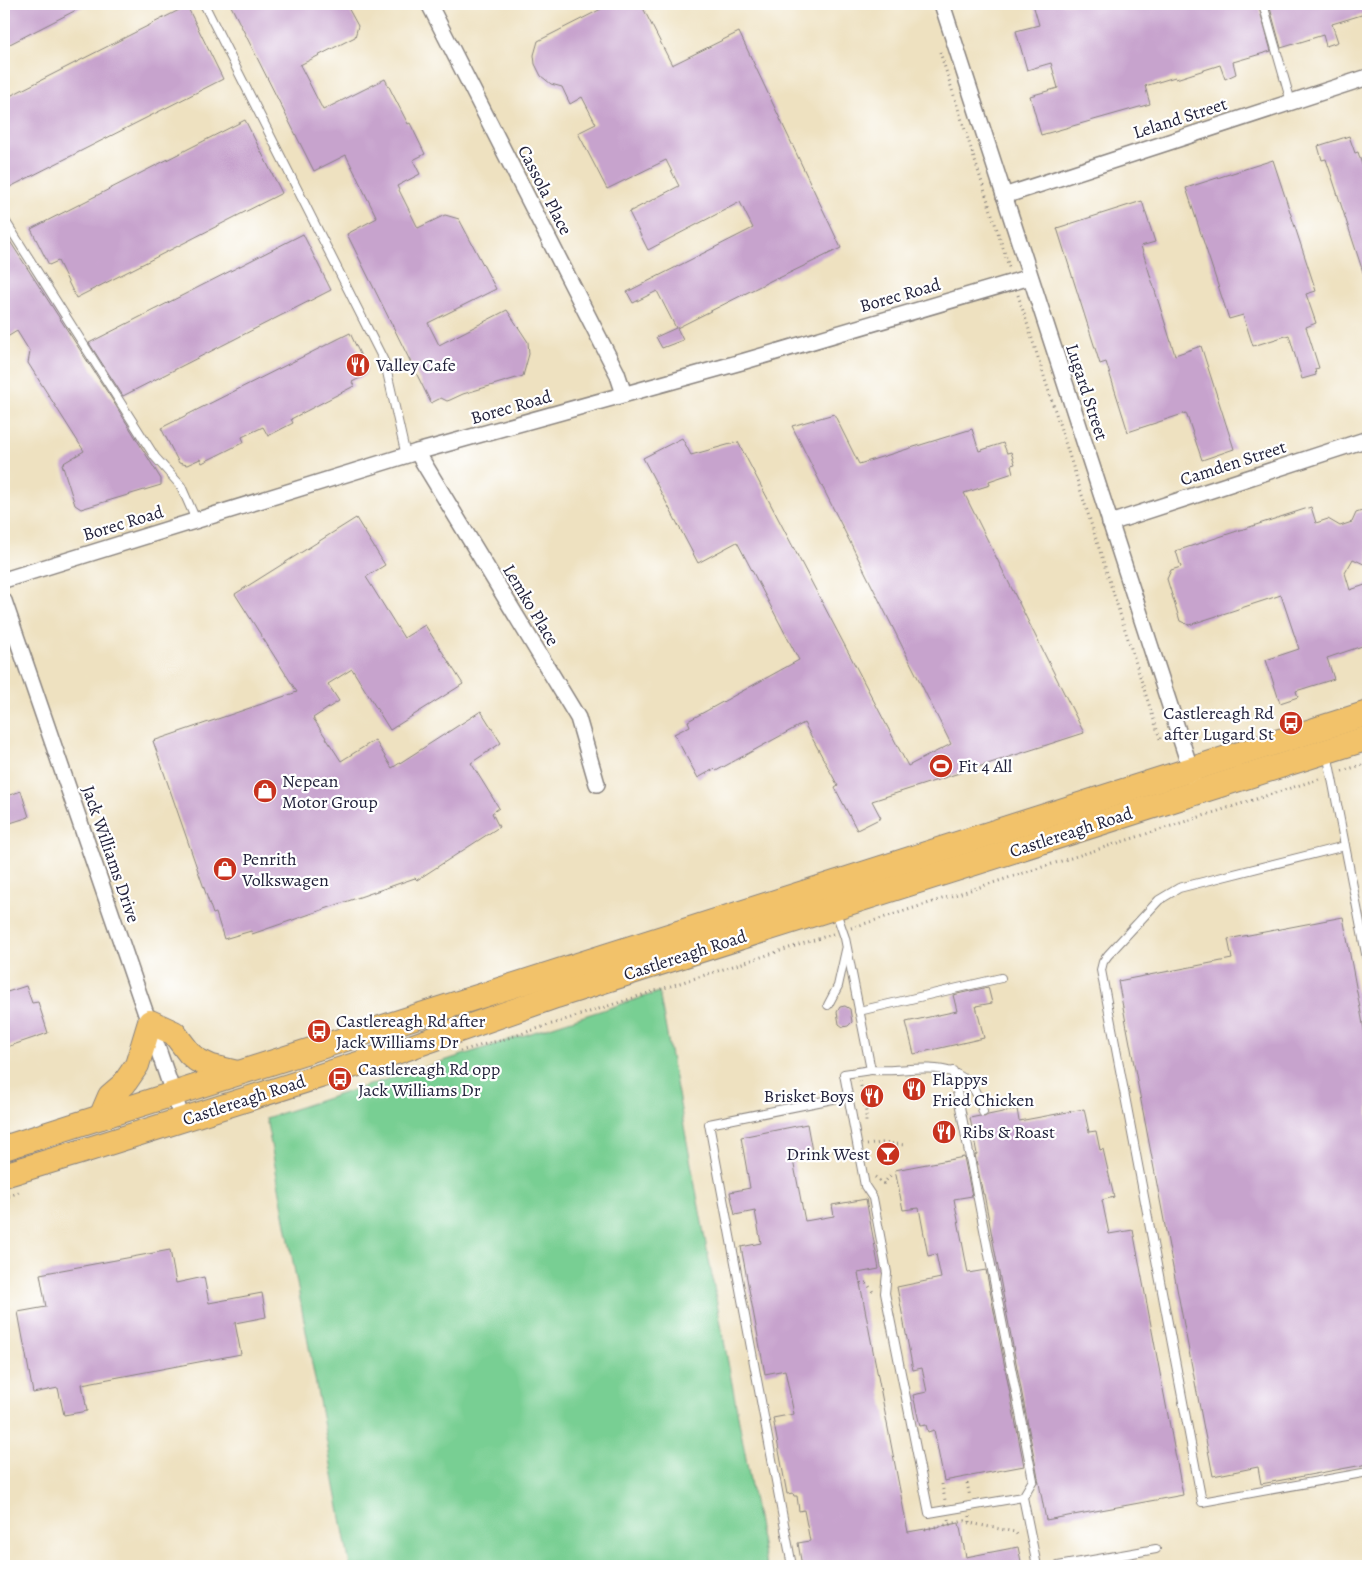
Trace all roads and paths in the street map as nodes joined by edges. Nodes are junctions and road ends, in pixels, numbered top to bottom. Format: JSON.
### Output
{"nodes":[{"id":1,"x":204,"y":4,"type":"edge"},
{"id":2,"x":429,"y":4,"type":"edge"},
{"id":3,"x":942,"y":4,"type":"edge"},
{"id":4,"x":1263,"y":4,"type":"edge"},
{"id":5,"x":940,"y":51,"type":"dead end"},
{"id":6,"x":1368,"y":77,"type":"edge"},
{"id":7,"x":1291,"y":102,"type":"junction"},
{"id":8,"x":1004,"y":196,"type":"junction"},
{"id":9,"x":4,"y":219,"type":"edge"},
{"id":10,"x":1009,"y":268,"type":"dead end"},
{"id":11,"x":1030,"y":277,"type":"junction"},
{"id":12,"x":1019,"y":300,"type":"dead end"},
{"id":13,"x":624,"y":394,"type":"junction"},
{"id":14,"x":1368,"y":439,"type":"edge"},
{"id":15,"x":412,"y":454,"type":"junction"},
{"id":16,"x":196,"y":520,"type":"junction"},
{"id":17,"x":1110,"y":523,"type":"junction"},
{"id":18,"x":4,"y":580,"type":"edge"},
{"id":19,"x":4,"y":601,"type":"edge"},
{"id":20,"x":1368,"y":713,"type":"edge"},
{"id":21,"x":1368,"y":738,"type":"edge"},
{"id":22,"x":1161,"y":742,"type":"dead end"},
{"id":23,"x":1327,"y":751,"type":"junction"},
{"id":24,"x":1368,"y":763,"type":"edge"},
{"id":25,"x":1190,"y":768,"type":"junction"},
{"id":26,"x":1332,"y":775,"type":"junction"},
{"id":27,"x":596,"y":784,"type":"dead end"},
{"id":28,"x":1198,"y":792,"type":"junction"},
{"id":29,"x":1345,"y":846,"type":"junction"},
{"id":30,"x":835,"y":907,"type":"junction"},
{"id":31,"x":843,"y":931,"type":"junction"},
{"id":32,"x":847,"y":946,"type":"junction"},
{"id":33,"x":1368,"y":964,"type":"edge"},
{"id":34,"x":1001,"y":978,"type":"dead end"},
{"id":35,"x":828,"y":1006,"type":"dead end"},
{"id":36,"x":859,"y":1011,"type":"junction"},
{"id":37,"x":150,"y":1022,"type":"junction"},
{"id":38,"x":460,"y":1052,"type":"dead end"},
{"id":39,"x":871,"y":1070,"type":"junction"},
{"id":40,"x":237,"y":1072,"type":"junction"},
{"id":41,"x":858,"y":1072,"type":"junction"},
{"id":42,"x":953,"y":1072,"type":"junction"},
{"id":43,"x":174,"y":1093,"type":"junction"},
{"id":44,"x":848,"y":1096,"type":"junction"},
{"id":45,"x":982,"y":1112,"type":"dead end"},
{"id":46,"x":101,"y":1117,"type":"junction"},
{"id":47,"x":182,"y":1119,"type":"junction"},
{"id":48,"x":866,"y":1130,"type":"dead end"},
{"id":49,"x":867,"y":1140,"type":"dead end"},
{"id":50,"x":4,"y":1148,"type":"edge"},
{"id":51,"x":870,"y":1153,"type":"dead end"},
{"id":52,"x":873,"y":1170,"type":"dead end"},
{"id":53,"x":4,"y":1174,"type":"edge"},
{"id":54,"x":884,"y":1184,"type":"dead end"},
{"id":55,"x":26,"y":1189,"type":"dead end"},
{"id":56,"x":4,"y":1198,"type":"edge"},
{"id":57,"x":861,"y":1283,"type":"dead end"},
{"id":58,"x":874,"y":1297,"type":"dead end"},
{"id":59,"x":1368,"y":1472,"type":"edge"},
{"id":60,"x":967,"y":1483,"type":"dead end"},
{"id":61,"x":1024,"y":1497,"type":"junction"},
{"id":62,"x":970,"y":1506,"type":"junction"},
{"id":63,"x":950,"y":1524,"type":"dead end"},
{"id":64,"x":925,"y":1529,"type":"dead end"},
{"id":65,"x":1021,"y":1539,"type":"dead end"},
{"id":66,"x":1156,"y":1548,"type":"dead end"},
{"id":67,"x":792,"y":1566,"type":"edge"},
{"id":68,"x":1037,"y":1566,"type":"edge"},
{"id":69,"x":1058,"y":1566,"type":"edge"}],
"edges":[{"from":1,"to":15,"type":"lane"},
{"from":2,"to":13,"type":"street","name":"Cassola Place"},
{"from":3,"to":8,"type":"street","name":"Lugard Street"},
{"from":4,"to":7,"type":"lane"},
{"from":5,"to":10,"type":"path"},
{"from":6,"to":7,"type":"street","name":"Leland Street"},
{"from":7,"to":8,"type":"street","name":"Leland Street"},
{"from":8,"to":11,"type":"street","name":"Lugard Street"},
{"from":9,"to":16,"type":"lane"},
{"from":11,"to":13,"type":"street","name":"Borec Road"},
{"from":11,"to":17,"type":"street","name":"Lugard Street"},
{"from":12,"to":22,"type":"path"},
{"from":13,"to":15,"type":"street","name":"Borec Road"},
{"from":14,"to":17,"type":"street","name":"Camden Street"},
{"from":15,"to":16,"type":"street","name":"Borec Road"},
{"from":15,"to":27,"type":"street","name":"Lemko Place"},
{"from":16,"to":18,"type":"street","name":"Borec Road"},
{"from":17,"to":25,"type":"street","name":"Lugard Street"},
{"from":19,"to":37,"type":"street","name":"Jack Williams Drive"},
{"from":20,"to":25,"type":"main road","name":"Castlereagh Road"},
{"from":21,"to":23,"type":"main road","name":"Castlereagh Road"},
{"from":23,"to":26,"type":"lane"},
{"from":23,"to":28,"type":"main road","name":"Castlereagh Road"},
{"from":24,"to":26,"type":"path"},
{"from":25,"to":28,"type":"street","name":"Lugard Street"},
{"from":25,"to":40,"type":"main road","name":"Castlereagh Road"},
{"from":26,"to":29,"type":"lane"},
{"from":26,"to":31,"type":"path"},
{"from":28,"to":30,"type":"main road","name":"Castlereagh Road"},
{"from":29,"to":33,"type":"lane"},
{"from":29,"to":59,"type":"lane"},
{"from":30,"to":31,"type":"lane"},
{"from":30,"to":47,"type":"main road","name":"Castlereagh Road"},
{"from":31,"to":32,"type":"lane"},
{"from":31,"to":38,"type":"path"},
{"from":32,"to":35,"type":"lane"},
{"from":32,"to":36,"type":"lane"},
{"from":34,"to":36,"type":"lane"},
{"from":36,"to":39,"type":"lane"},
{"from":37,"to":40,"type":"main road"},
{"from":37,"to":43,"type":"street","name":"Jack Williams Drive"},
{"from":37,"to":46,"type":"main road"},
{"from":39,"to":41,"type":"lane"},
{"from":39,"to":42,"type":"lane"},
{"from":40,"to":43,"type":"main road","name":"Castlereagh Road"},
{"from":41,"to":44,"type":"lane"},
{"from":41,"to":48,"type":"path"},
{"from":42,"to":45,"type":"lane"},
{"from":42,"to":61,"type":"lane"},
{"from":43,"to":46,"type":"main road","name":"Castlereagh Road"},
{"from":43,"to":47,"type":"street","name":"Jack Williams Drive"},
{"from":44,"to":62,"type":"lane"},
{"from":44,"to":67,"type":"lane"},
{"from":46,"to":50,"type":"main road","name":"Castlereagh Road"},
{"from":47,"to":53,"type":"main road","name":"Castlereagh Road"},
{"from":49,"to":51,"type":"path"},
{"from":52,"to":54,"type":"path"},
{"from":55,"to":56,"type":"path"},
{"from":57,"to":58,"type":"path"},
{"from":60,"to":62,"type":"path"},
{"from":61,"to":62,"type":"lane"},
{"from":61,"to":68,"type":"lane"},
{"from":62,"to":65,"type":"path"},
{"from":63,"to":64,"type":"path"},
{"from":66,"to":69,"type":"lane"}]}
